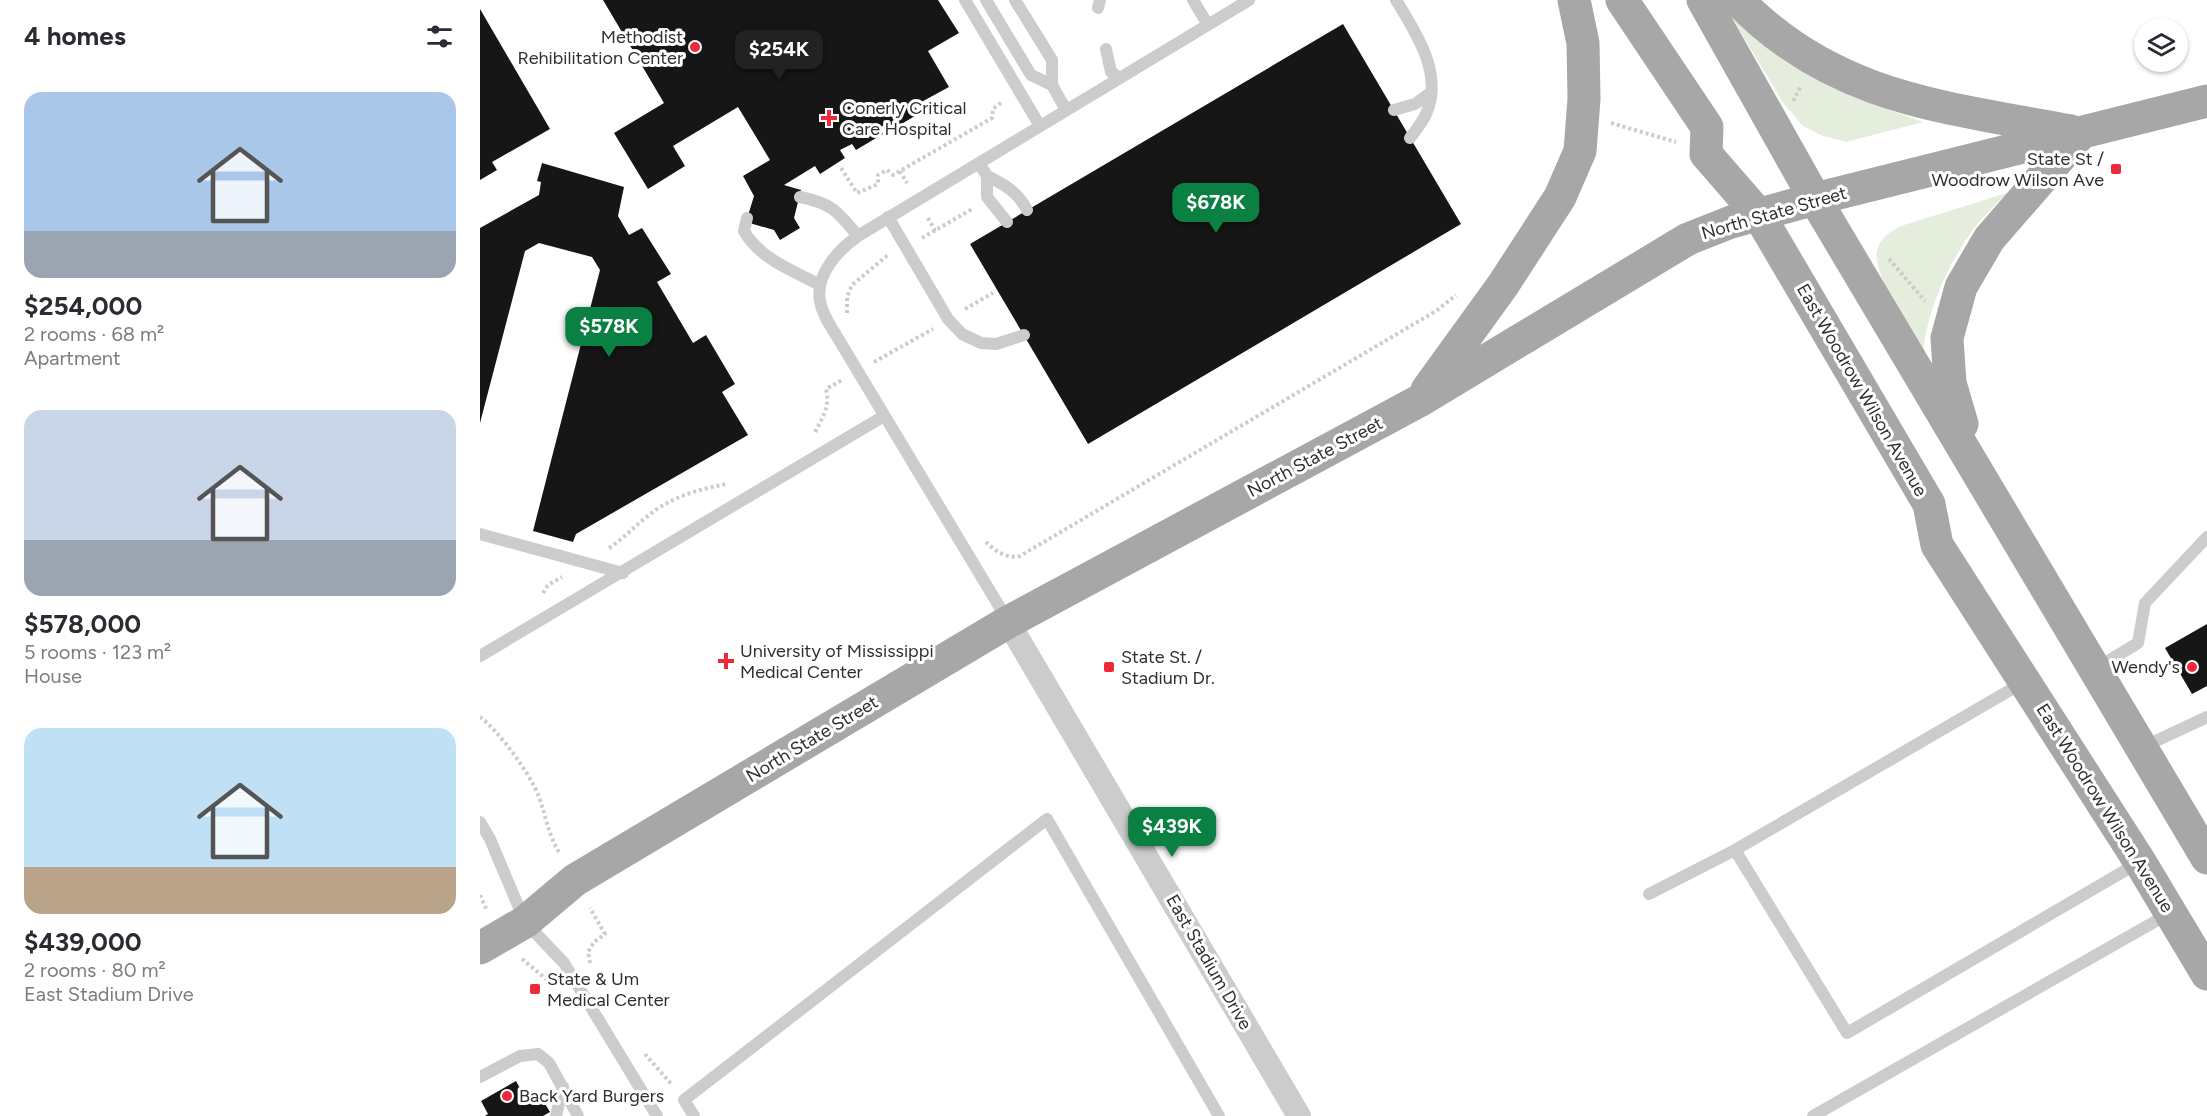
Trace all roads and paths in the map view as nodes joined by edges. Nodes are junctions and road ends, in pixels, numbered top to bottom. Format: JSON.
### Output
{"nodes":[{"id":1,"x":964,"y":0,"type":"edge"},
{"id":2,"x":986,"y":0,"type":"edge"},
{"id":3,"x":1015,"y":0,"type":"edge"},
{"id":4,"x":1193,"y":0,"type":"edge"},
{"id":5,"x":1249,"y":0,"type":"edge"},
{"id":6,"x":1396,"y":0,"type":"edge"},
{"id":7,"x":1574,"y":0,"type":"edge"},
{"id":8,"x":1622,"y":0,"type":"edge"},
{"id":9,"x":1703,"y":0,"type":"edge"},
{"id":10,"x":1738,"y":0,"type":"edge"},
{"id":11,"x":1208,"y":25,"type":"junction"},
{"id":12,"x":1106,"y":49,"type":"dead end"},
{"id":13,"x":1120,"y":78,"type":"junction"},
{"id":14,"x":1803,"y":81,"type":"dead end"},
{"id":15,"x":1052,"y":85,"type":"junction"},
{"id":16,"x":1003,"y":93,"type":"dead end"},
{"id":17,"x":1430,"y":93,"type":"junction"},
{"id":18,"x":2207,"y":101,"type":"edge"},
{"id":19,"x":1066,"y":110,"type":"junction"},
{"id":20,"x":1394,"y":110,"type":"dead end"},
{"id":21,"x":1789,"y":110,"type":"dead end"},
{"id":22,"x":1040,"y":126,"type":"junction"},
{"id":23,"x":2081,"y":133,"type":"junction"},
{"id":24,"x":1410,"y":138,"type":"dead end"},
{"id":25,"x":1581,"y":139,"type":"junction"},
{"id":26,"x":1706,"y":154,"type":"junction"},
{"id":27,"x":979,"y":163,"type":"junction"},
{"id":28,"x":841,"y":168,"type":"dead end"},
{"id":29,"x":987,"y":176,"type":"junction"},
{"id":30,"x":800,"y":197,"type":"dead end"},
{"id":31,"x":987,"y":197,"type":"junction"},
{"id":32,"x":1815,"y":199,"type":"junction"},
{"id":33,"x":1027,"y":210,"type":"dead end"},
{"id":34,"x":1759,"y":215,"type":"junction"},
{"id":35,"x":888,"y":217,"type":"junction"},
{"id":36,"x":747,"y":218,"type":"dead end"},
{"id":37,"x":1007,"y":222,"type":"dead end"},
{"id":38,"x":858,"y":236,"type":"junction"},
{"id":39,"x":905,"y":246,"type":"junction"},
{"id":40,"x":1886,"y":256,"type":"dead end"},
{"id":41,"x":820,"y":285,"type":"junction"},
{"id":42,"x":993,"y":293,"type":"dead end"},
{"id":43,"x":1459,"y":293,"type":"dead end"},
{"id":44,"x":1932,"y":309,"type":"dead end"},
{"id":45,"x":948,"y":319,"type":"junction"},
{"id":46,"x":850,"y":320,"type":"dead end"},
{"id":47,"x":1024,"y":335,"type":"dead end"},
{"id":48,"x":869,"y":353,"type":"dead end"},
{"id":49,"x":875,"y":362,"type":"junction"},
{"id":50,"x":857,"y":371,"type":"junction"},
{"id":51,"x":1419,"y":401,"type":"junction"},
{"id":52,"x":884,"y":416,"type":"junction"},
{"id":53,"x":812,"y":437,"type":"dead end"},
{"id":54,"x":1985,"y":483,"type":"junction"},
{"id":55,"x":729,"y":484,"type":"dead end"},
{"id":56,"x":480,"y":534,"type":"edge"},
{"id":57,"x":980,"y":536,"type":"dead end"},
{"id":58,"x":2207,"y":537,"type":"edge"},
{"id":59,"x":585,"y":562,"type":"junction"},
{"id":60,"x":623,"y":573,"type":"junction"},
{"id":61,"x":534,"y":599,"type":"dead end"},
{"id":62,"x":1008,"y":622,"type":"junction"},
{"id":63,"x":480,"y":656,"type":"edge"},
{"id":64,"x":2095,"y":669,"type":"junction"},
{"id":65,"x":2025,"y":681,"type":"junction"},
{"id":66,"x":2207,"y":717,"type":"edge"},
{"id":67,"x":2142,"y":747,"type":"junction"},
{"id":68,"x":480,"y":822,"type":"edge"},
{"id":69,"x":1736,"y":850,"type":"junction"},
{"id":70,"x":2207,"y":858,"type":"edge"},
{"id":71,"x":2140,"y":862,"type":"junction"},
{"id":72,"x":1649,"y":894,"type":"dead end"},
{"id":73,"x":480,"y":895,"type":"edge"},
{"id":74,"x":2171,"y":912,"type":"junction"},
{"id":75,"x":501,"y":936,"type":"edge"},
{"id":76,"x":2207,"y":974,"type":"edge"},
{"id":77,"x":558,"y":989,"type":"dead end"},
{"id":78,"x":480,"y":1077,"type":"edge"},
{"id":79,"x":563,"y":1087,"type":"junction"},
{"id":80,"x":556,"y":1116,"type":"edge"},
{"id":81,"x":578,"y":1116,"type":"edge"},
{"id":82,"x":657,"y":1116,"type":"edge"},
{"id":83,"x":694,"y":1116,"type":"edge"},
{"id":84,"x":1219,"y":1116,"type":"edge"},
{"id":85,"x":1299,"y":1116,"type":"edge"},
{"id":86,"x":1814,"y":1116,"type":"edge"}],
"edges":[{"from":1,"to":22,"type":"lane"},
{"from":2,"to":15,"type":"lane"},
{"from":3,"to":15,"type":"lane"},
{"from":4,"to":11,"type":"lane"},
{"from":5,"to":11,"type":"lane"},
{"from":6,"to":17,"type":"lane"},
{"from":7,"to":25,"type":"main road"},
{"from":8,"to":26,"type":"main road"},
{"from":9,"to":32,"type":"main road"},
{"from":10,"to":23,"type":"main road"},
{"from":11,"to":13,"type":"lane"},
{"from":12,"to":13,"type":"lane"},
{"from":13,"to":19,"type":"lane"},
{"from":14,"to":21,"type":"path"},
{"from":15,"to":19,"type":"lane"},
{"from":16,"to":28,"type":"path"},
{"from":17,"to":20,"type":"lane"},
{"from":17,"to":24,"type":"lane"},
{"from":18,"to":23,"type":"main road","name":"North State Street"},
{"from":19,"to":22,"type":"lane"},
{"from":22,"to":27,"type":"lane"},
{"from":23,"to":32,"type":"main road","name":"North State Street"},
{"from":23,"to":54,"type":"main road"},
{"from":25,"to":26,"type":"path"},
{"from":25,"to":51,"type":"main road"},
{"from":26,"to":34,"type":"main road","name":"East Woodrow Wilson Avenue"},
{"from":27,"to":29,"type":"lane"},
{"from":27,"to":35,"type":"lane"},
{"from":29,"to":31,"type":"lane"},
{"from":29,"to":33,"type":"lane"},
{"from":30,"to":38,"type":"lane"},
{"from":31,"to":37,"type":"lane"},
{"from":31,"to":39,"type":"path"},
{"from":32,"to":34,"type":"main road","name":"North State Street"},
{"from":32,"to":54,"type":"main road"},
{"from":34,"to":51,"type":"main road","name":"North State Street"},
{"from":34,"to":65,"type":"main road","name":"East Woodrow Wilson Avenue"},
{"from":35,"to":38,"type":"lane"},
{"from":35,"to":39,"type":"lane"},
{"from":36,"to":41,"type":"lane"},
{"from":38,"to":41,"type":"lane"},
{"from":39,"to":45,"type":"lane"},
{"from":39,"to":46,"type":"path"},
{"from":40,"to":44,"type":"path"},
{"from":41,"to":50,"type":"lane"},
{"from":42,"to":45,"type":"path"},
{"from":43,"to":57,"type":"path"},
{"from":45,"to":47,"type":"lane"},
{"from":45,"to":49,"type":"path"},
{"from":48,"to":49,"type":"path"},
{"from":49,"to":50,"type":"path"},
{"from":50,"to":52,"type":"lane"},
{"from":50,"to":53,"type":"path"},
{"from":51,"to":62,"type":"main road","name":"North State Street"},
{"from":52,"to":60,"type":"lane"},
{"from":52,"to":62,"type":"lane"},
{"from":54,"to":64,"type":"main road"},
{"from":55,"to":59,"type":"path"},
{"from":56,"to":59,"type":"lane"},
{"from":58,"to":64,"type":"lane"},
{"from":59,"to":60,"type":"lane"},
{"from":59,"to":61,"type":"path"},
{"from":60,"to":63,"type":"lane"},
{"from":62,"to":75,"type":"main road","name":"North State Street"},
{"from":62,"to":85,"type":"street","name":"East Stadium Drive"},
{"from":64,"to":67,"type":"main road"},
{"from":65,"to":69,"type":"lane"},
{"from":65,"to":71,"type":"main road","name":"East Woodrow Wilson Avenue"},
{"from":66,"to":67,"type":"lane"},
{"from":67,"to":70,"type":"main road"},
{"from":68,"to":75,"type":"lane"},
{"from":69,"to":71,"type":"lane"},
{"from":69,"to":72,"type":"lane"},
{"from":71,"to":74,"type":"main road","name":"East Woodrow Wilson Avenue"},
{"from":73,"to":75,"type":"path"},
{"from":74,"to":76,"type":"main road","name":"East Woodrow Wilson Avenue"},
{"from":74,"to":86,"type":"lane"},
{"from":75,"to":77,"type":"path"},
{"from":75,"to":82,"type":"lane"},
{"from":78,"to":79,"type":"lane"},
{"from":79,"to":80,"type":"lane"},
{"from":79,"to":81,"type":"lane"},
{"from":83,"to":84,"type":"lane"}]}
